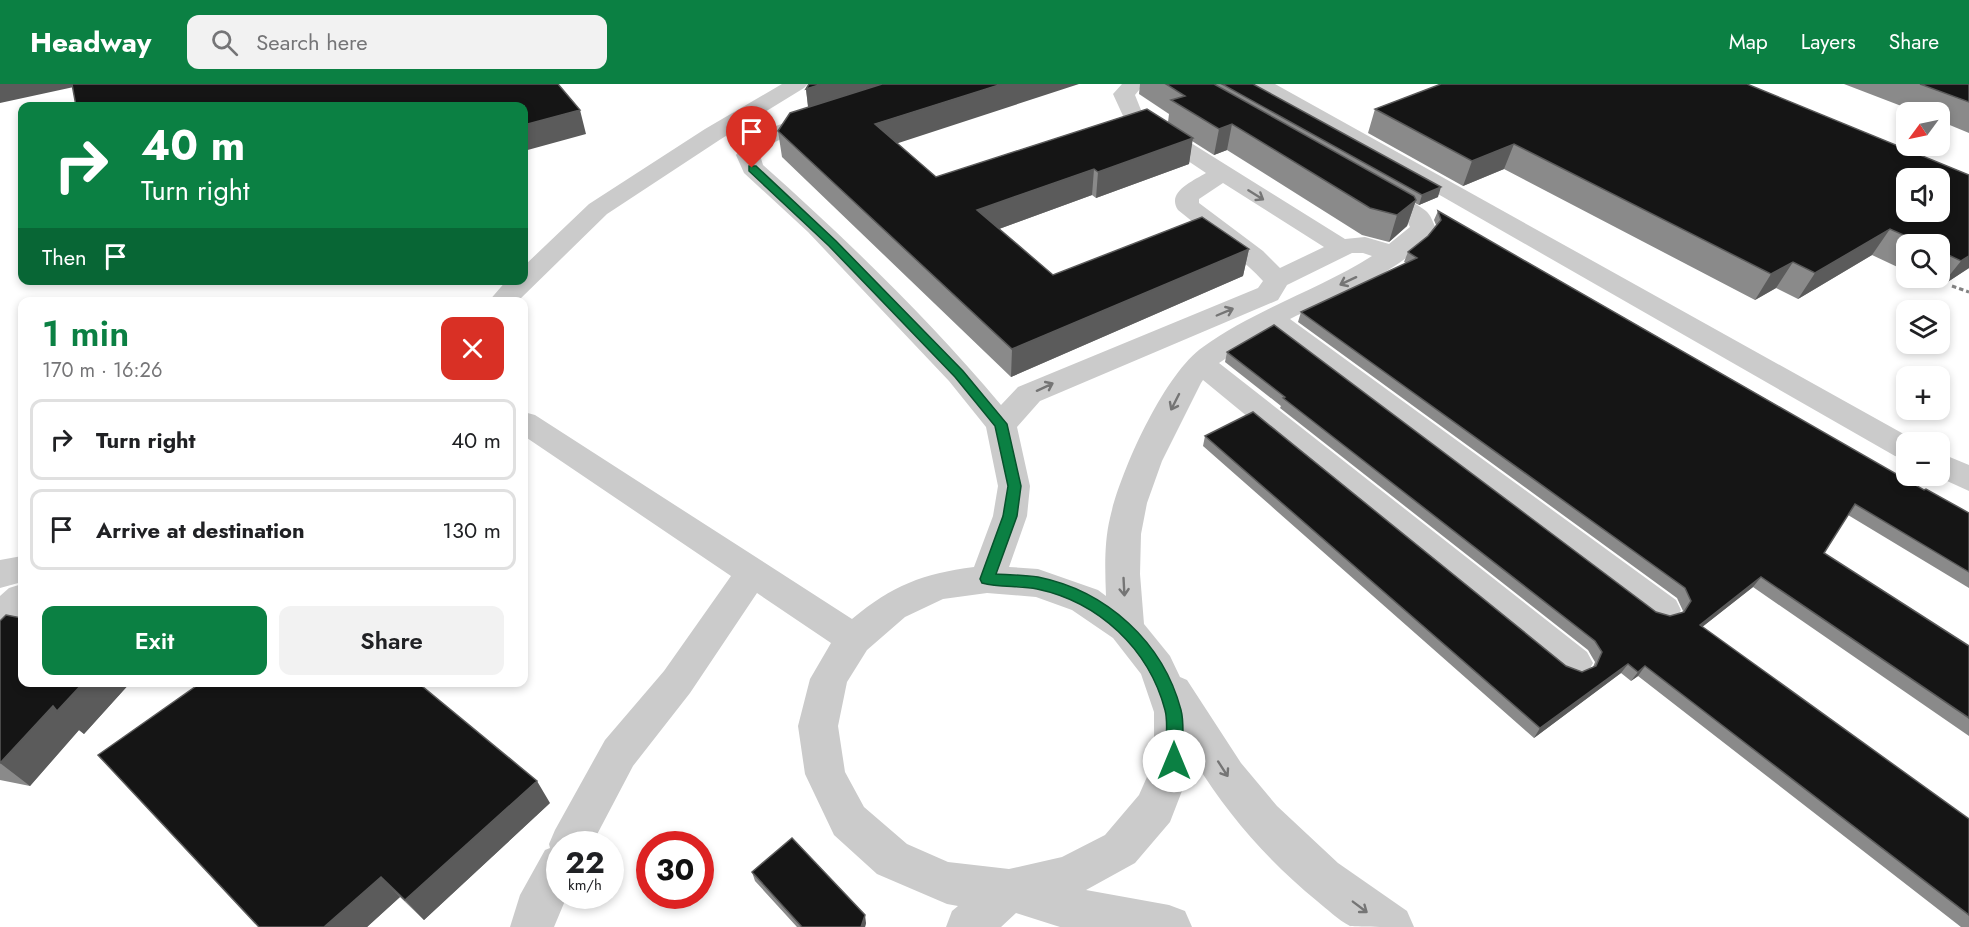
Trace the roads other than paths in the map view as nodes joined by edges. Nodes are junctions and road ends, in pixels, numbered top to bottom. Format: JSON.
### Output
{"nodes":[{"id":1,"x":797,"y":84,"type":"edge"},
{"id":2,"x":1134,"y":84,"type":"edge"},
{"id":3,"x":1260,"y":84,"type":"edge"},
{"id":4,"x":848,"y":112,"type":"edge"},
{"id":5,"x":1222,"y":173,"type":"junction"},
{"id":6,"x":1357,"y":182,"type":"edge"},
{"id":7,"x":1342,"y":248,"type":"junction"},
{"id":8,"x":1392,"y":254,"type":"junction"},
{"id":9,"x":528,"y":275,"type":"edge"},
{"id":10,"x":1277,"y":280,"type":"junction"},
{"id":11,"x":518,"y":285,"type":"edge"},
{"id":12,"x":506,"y":297,"type":"edge"},
{"id":13,"x":1270,"y":318,"type":"junction"},
{"id":14,"x":1201,"y":363,"type":"junction"},
{"id":15,"x":1001,"y":424,"type":"junction"},
{"id":16,"x":528,"y":425,"type":"edge"},
{"id":17,"x":1896,"y":442,"type":"edge"},
{"id":18,"x":1950,"y":469,"type":"edge"},
{"id":19,"x":1969,"y":478,"type":"edge"},
{"id":20,"x":18,"y":570,"type":"edge"},
{"id":21,"x":753,"y":571,"type":"junction"},
{"id":22,"x":0,"y":574,"type":"edge"},
{"id":23,"x":987,"y":579,"type":"junction"},
{"id":24,"x":18,"y":601,"type":"edge"},
{"id":25,"x":1663,"y":610,"type":"dead end"},
{"id":26,"x":0,"y":616,"type":"edge"},
{"id":27,"x":1126,"y":628,"type":"junction"},
{"id":28,"x":854,"y":639,"type":"junction"},
{"id":29,"x":1574,"y":663,"type":"dead end"},
{"id":30,"x":1157,"y":667,"type":"junction"},
{"id":31,"x":577,"y":831,"type":"edge"},
{"id":32,"x":1009,"y":890,"type":"junction"},
{"id":33,"x":546,"y":892,"type":"edge"},
{"id":34,"x":1084,"y":919,"type":"edge"},
{"id":35,"x":532,"y":927,"type":"edge"},
{"id":36,"x":968,"y":927,"type":"edge"},
{"id":37,"x":1169,"y":927,"type":"edge"},
{"id":38,"x":1391,"y":927,"type":"edge"}],
"edges":[{"from":1,"to":9,"type":"street"},
{"from":2,"to":5,"type":"street"},
{"from":3,"to":17,"type":"street"},
{"from":4,"to":15,"type":"street"},
{"from":5,"to":7,"type":"street","one_way":true},
{"from":5,"to":10,"type":"street"},
{"from":6,"to":8,"type":"street"},
{"from":7,"to":8,"type":"street"},
{"from":7,"to":10,"type":"street"},
{"from":8,"to":13,"type":"street","one_way":true},
{"from":15,"to":10,"type":"street","one_way":true},
{"from":11,"to":12,"type":"street"},
{"from":13,"to":14,"type":"street"},
{"from":13,"to":25,"type":"street"},
{"from":14,"to":27,"type":"street","one_way":true},
{"from":14,"to":29,"type":"street"},
{"from":15,"to":23,"type":"street"},
{"from":16,"to":21,"type":"street"},
{"from":18,"to":19,"type":"street"},
{"from":20,"to":22,"type":"street"},
{"from":21,"to":28,"type":"street"},
{"from":21,"to":31,"type":"street"},
{"from":23,"to":27,"type":"street"},
{"from":23,"to":28,"type":"street"},
{"from":24,"to":26,"type":"street"},
{"from":27,"to":30,"type":"street"},
{"from":28,"to":32,"type":"street"},
{"from":30,"to":32,"type":"street"},
{"from":30,"to":38,"type":"street","one_way":true},
{"from":32,"to":34,"type":"street"},
{"from":32,"to":36,"type":"street"},
{"from":33,"to":35,"type":"street"},
{"from":34,"to":37,"type":"street"}]}
